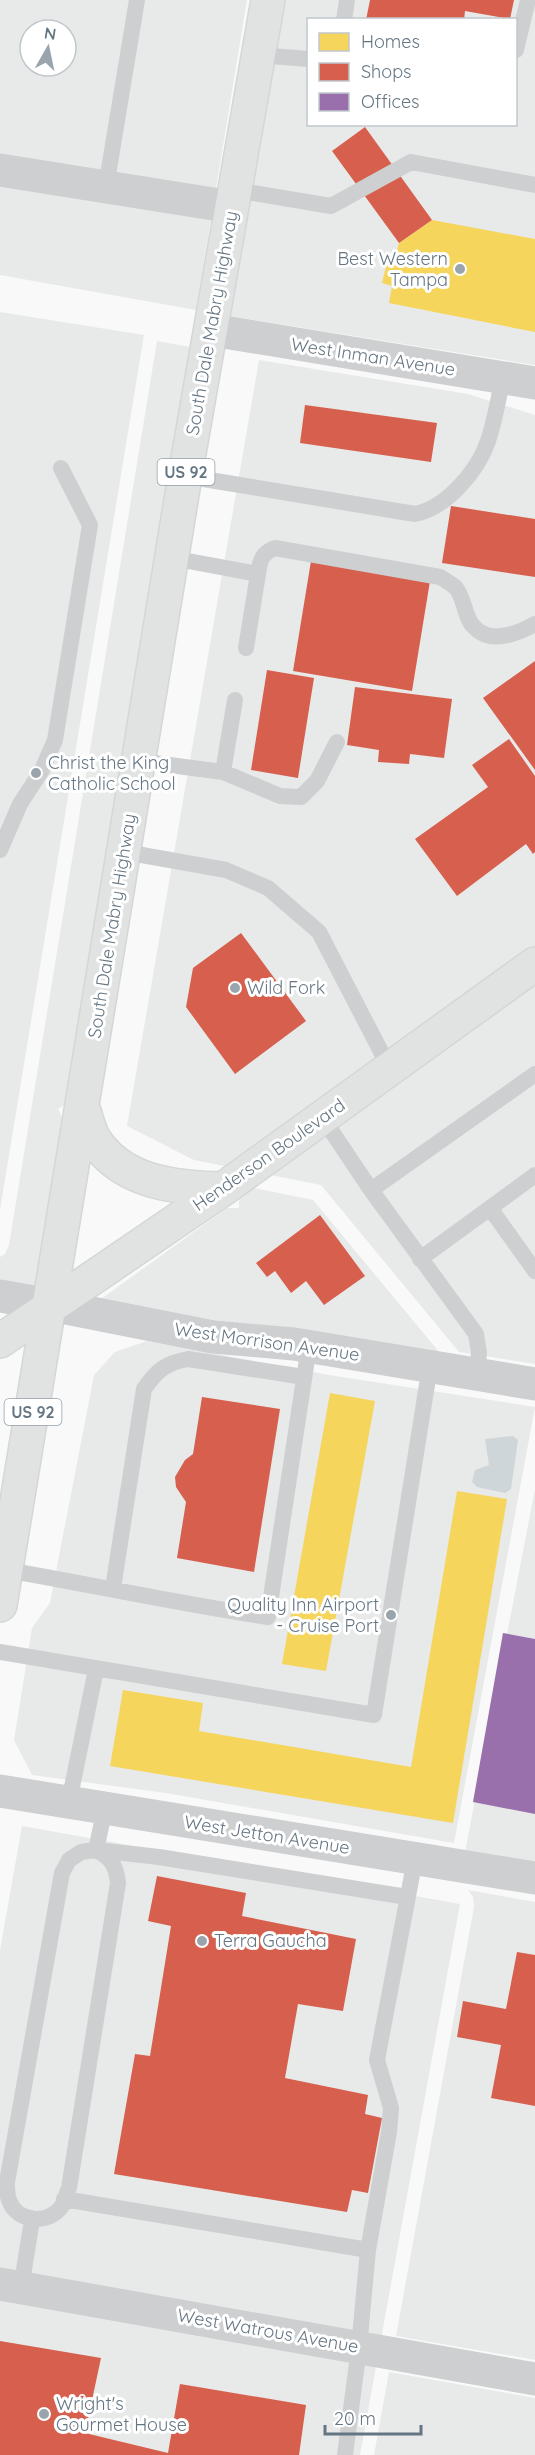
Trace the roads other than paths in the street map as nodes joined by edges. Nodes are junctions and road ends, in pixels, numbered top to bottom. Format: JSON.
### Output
{"nodes":[{"id":1,"x":137,"y":0,"type":"edge"},
{"id":2,"x":268,"y":0,"type":"edge"},
{"id":3,"x":347,"y":0,"type":"edge"},
{"id":4,"x":528,"y":0,"type":"edge"},
{"id":5,"x":344,"y":18,"type":"edge"},
{"id":6,"x":517,"y":46,"type":"edge"},
{"id":7,"x":259,"y":55,"type":"junction"},
{"id":8,"x":307,"y":58,"type":"edge"},
{"id":9,"x":0,"y":170,"type":"edge"},
{"id":10,"x":535,"y":184,"type":"edge"},
{"id":11,"x":106,"y":187,"type":"junction"},
{"id":12,"x":233,"y":199,"type":"junction"},
{"id":13,"x":212,"y":330,"type":"junction"},
{"id":14,"x":503,"y":378,"type":"junction"},
{"id":15,"x":535,"y":383,"type":"edge"},
{"id":16,"x":61,"y":468,"type":"dead end"},
{"id":17,"x":185,"y":476,"type":"junction"},
{"id":18,"x":172,"y":558,"type":"junction"},
{"id":19,"x":258,"y":574,"type":"junction"},
{"id":20,"x":535,"y":624,"type":"edge"},
{"id":21,"x":246,"y":648,"type":"dead end"},
{"id":22,"x":234,"y":700,"type":"dead end"},
{"id":23,"x":337,"y":742,"type":"dead end"},
{"id":24,"x":139,"y":761,"type":"junction"},
{"id":25,"x":223,"y":772,"type":"junction"},
{"id":26,"x":0,"y":850,"type":"edge"},
{"id":27,"x":125,"y":852,"type":"junction"},
{"id":28,"x":535,"y":964,"type":"edge"},
{"id":29,"x":390,"y":1069,"type":"junction"},
{"id":30,"x":535,"y":1074,"type":"edge"},
{"id":31,"x":82,"y":1106,"type":"junction"},
{"id":32,"x":322,"y":1117,"type":"junction"},
{"id":33,"x":535,"y":1175,"type":"edge"},
{"id":34,"x":223,"y":1189,"type":"junction"},
{"id":35,"x":371,"y":1190,"type":"junction"},
{"id":36,"x":490,"y":1208,"type":"junction"},
{"id":37,"x":420,"y":1259,"type":"junction"},
{"id":38,"x":535,"y":1271,"type":"edge"},
{"id":39,"x":0,"y":1296,"type":"edge"},
{"id":40,"x":51,"y":1305,"type":"junction"},
{"id":41,"x":0,"y":1341,"type":"edge"},
{"id":42,"x":306,"y":1362,"type":"junction"},
{"id":43,"x":430,"y":1366,"type":"junction"},
{"id":44,"x":477,"y":1374,"type":"junction"},
{"id":45,"x":535,"y":1384,"type":"edge"},
{"id":46,"x":0,"y":1480,"type":"edge"},
{"id":47,"x":15,"y":1520,"type":"junction"},
{"id":48,"x":6,"y":1570,"type":"junction"},
{"id":49,"x":113,"y":1588,"type":"junction"},
{"id":50,"x":0,"y":1605,"type":"edge"},
{"id":51,"x":0,"y":1652,"type":"edge"},
{"id":52,"x":96,"y":1669,"type":"junction"},
{"id":53,"x":0,"y":1791,"type":"edge"},
{"id":54,"x":69,"y":1802,"type":"junction"},
{"id":55,"x":105,"y":1808,"type":"junction"},
{"id":56,"x":96,"y":1850,"type":"junction"},
{"id":57,"x":415,"y":1859,"type":"junction"},
{"id":58,"x":535,"y":1878,"type":"edge"},
{"id":59,"x":407,"y":1897,"type":"junction"},
{"id":60,"x":64,"y":2199,"type":"junction"},
{"id":61,"x":32,"y":2220,"type":"junction"},
{"id":62,"x":368,"y":2250,"type":"junction"},
{"id":63,"x":10,"y":2286,"type":"edge"},
{"id":64,"x":359,"y":2348,"type":"junction"},
{"id":65,"x":535,"y":2379,"type":"edge"},
{"id":66,"x":345,"y":2455,"type":"edge"}],
"edges":[{"from":1,"to":11,"type":"lane"},
{"from":2,"to":7,"type":"main road","name":"South Dale Mabry Highway","number":"US 92"},
{"from":3,"to":5,"type":"lane"},
{"from":4,"to":6,"type":"lane"},
{"from":7,"to":8,"type":"lane"},
{"from":7,"to":12,"type":"main road","name":"South Dale Mabry Highway","number":"US 92"},
{"from":9,"to":11,"type":"street"},
{"from":10,"to":12,"type":"lane"},
{"from":11,"to":12,"type":"street"},
{"from":12,"to":13,"type":"main road","name":"South Dale Mabry Highway","number":"US 92"},
{"from":13,"to":14,"type":"street","name":"West Inman Avenue"},
{"from":13,"to":17,"type":"main road","name":"South Dale Mabry Highway","number":"US 92"},
{"from":14,"to":15,"type":"street","name":"West Inman Avenue"},
{"from":14,"to":17,"type":"lane"},
{"from":16,"to":26,"type":"lane"},
{"from":17,"to":18,"type":"main road","name":"South Dale Mabry Highway","number":"US 92"},
{"from":18,"to":19,"type":"lane"},
{"from":18,"to":24,"type":"main road","name":"South Dale Mabry Highway","number":"US 92"},
{"from":19,"to":20,"type":"lane"},
{"from":19,"to":21,"type":"lane"},
{"from":22,"to":25,"type":"lane"},
{"from":23,"to":25,"type":"lane"},
{"from":24,"to":25,"type":"lane"},
{"from":24,"to":27,"type":"main road","name":"South Dale Mabry Highway","number":"US 92"},
{"from":27,"to":29,"type":"lane"},
{"from":27,"to":31,"type":"main road","name":"South Dale Mabry Highway","number":"US 92"},
{"from":28,"to":29,"type":"main road","name":"Henderson Boulevard"},
{"from":29,"to":32,"type":"main road","name":"Henderson Boulevard"},
{"from":30,"to":35,"type":"lane"},
{"from":31,"to":34,"type":"main road"},
{"from":31,"to":40,"type":"main road","name":"South Dale Mabry Highway","number":"US 92"},
{"from":32,"to":34,"type":"main road","name":"Henderson Boulevard"},
{"from":32,"to":35,"type":"lane"},
{"from":33,"to":36,"type":"lane"},
{"from":34,"to":40,"type":"main road","name":"Henderson Boulevard"},
{"from":35,"to":37,"type":"lane"},
{"from":36,"to":37,"type":"lane"},
{"from":36,"to":38,"type":"lane"},
{"from":37,"to":44,"type":"lane"},
{"from":39,"to":40,"type":"street","name":"West Morrison Avenue"},
{"from":40,"to":41,"type":"main road","name":"Henderson Boulevard"},
{"from":40,"to":42,"type":"street","name":"West Morrison Avenue"},
{"from":40,"to":47,"type":"main road","name":"South Dale Mabry Highway","number":"US 92"},
{"from":42,"to":43,"type":"street","name":"West Morrison Avenue"},
{"from":42,"to":49,"type":"lane"},
{"from":42,"to":49,"type":"lane"},
{"from":43,"to":44,"type":"street","name":"West Morrison Avenue"},
{"from":43,"to":52,"type":"lane"},
{"from":44,"to":45,"type":"street","name":"West Morrison Avenue"},
{"from":46,"to":47,"type":"main road"},
{"from":47,"to":48,"type":"main road","name":"South Dale Mabry Highway","number":"US 92"},
{"from":48,"to":49,"type":"lane"},
{"from":48,"to":50,"type":"main road","name":"South Dale Mabry Highway","number":"US 92"},
{"from":51,"to":52,"type":"lane"},
{"from":52,"to":54,"type":"lane"},
{"from":53,"to":54,"type":"street","name":"West Jetton Avenue"},
{"from":54,"to":55,"type":"street","name":"West Jetton Avenue"},
{"from":55,"to":56,"type":"lane"},
{"from":55,"to":57,"type":"street","name":"West Jetton Avenue"},
{"from":56,"to":59,"type":"lane"},
{"from":56,"to":60,"type":"lane"},
{"from":56,"to":61,"type":"lane"},
{"from":57,"to":58,"type":"street","name":"West Jetton Avenue"},
{"from":57,"to":59,"type":"lane"},
{"from":59,"to":62,"type":"lane"},
{"from":60,"to":61,"type":"lane"},
{"from":60,"to":62,"type":"lane"},
{"from":61,"to":63,"type":"lane"},
{"from":62,"to":64,"type":"lane"},
{"from":63,"to":64,"type":"street","name":"West Watrous Avenue"},
{"from":64,"to":65,"type":"street","name":"West Watrous Avenue"},
{"from":64,"to":66,"type":"lane"}]}
